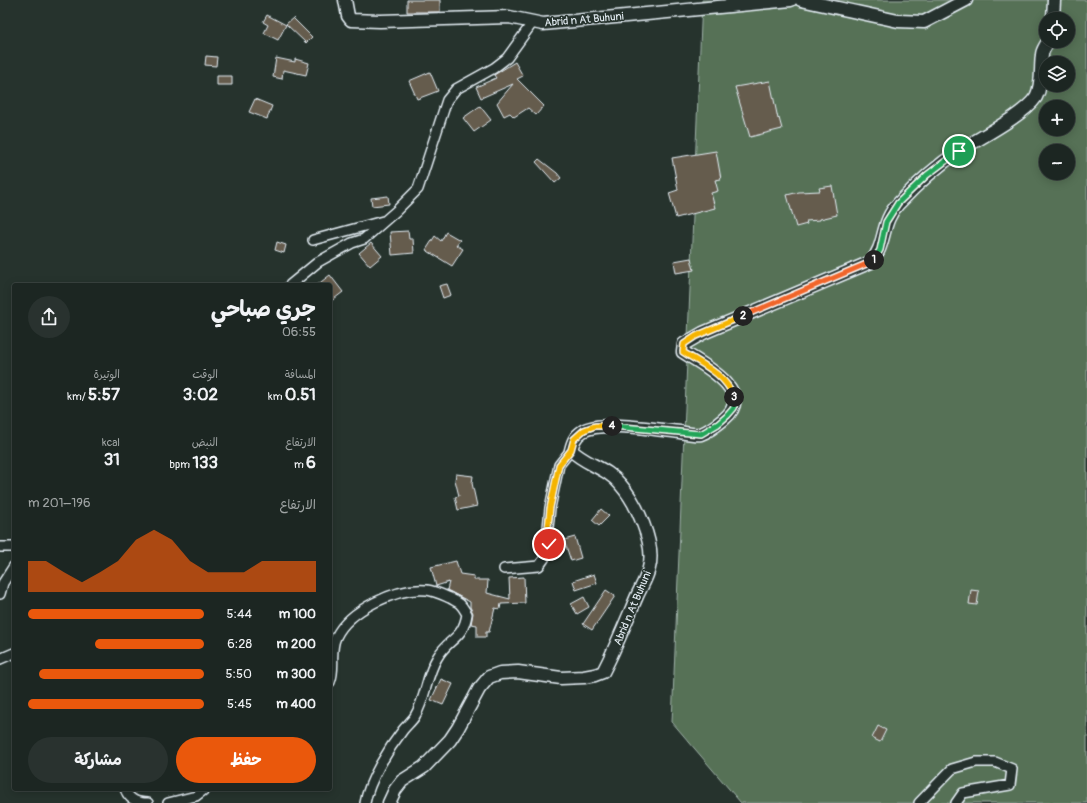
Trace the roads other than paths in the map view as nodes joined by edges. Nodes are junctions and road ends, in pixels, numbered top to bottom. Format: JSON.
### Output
{"nodes":[{"id":1,"x":345,"y":0,"type":"edge"},
{"id":2,"x":792,"y":0,"type":"edge"},
{"id":3,"x":801,"y":0,"type":"edge"},
{"id":4,"x":966,"y":0,"type":"edge"},
{"id":5,"x":1054,"y":0,"type":"edge"},
{"id":6,"x":1053,"y":12,"type":"edge"},
{"id":7,"x":533,"y":22,"type":"junction"},
{"id":8,"x":1044,"y":48,"type":"edge"},
{"id":9,"x":385,"y":221,"type":"junction"},
{"id":10,"x":313,"y":240,"type":"dead end"},
{"id":11,"x":292,"y":283,"type":"edge"},
{"id":12,"x":571,"y":450,"type":"junction"},
{"id":13,"x":12,"y":547,"type":"edge"},
{"id":14,"x":0,"y":548,"type":"edge"},
{"id":15,"x":12,"y":569,"type":"edge"},
{"id":16,"x":504,"y":569,"type":"dead end"},
{"id":17,"x":0,"y":594,"type":"edge"},
{"id":18,"x":332,"y":652,"type":"edge"},
{"id":19,"x":332,"y":652,"type":"edge"},
{"id":20,"x":12,"y":654,"type":"edge"},
{"id":21,"x":0,"y":659,"type":"edge"},
{"id":22,"x":332,"y":667,"type":"edge"},
{"id":23,"x":126,"y":791,"type":"edge"},
{"id":24,"x":202,"y":791,"type":"edge"},
{"id":25,"x":128,"y":801,"type":"edge"},
{"id":26,"x":148,"y":803,"type":"edge"},
{"id":27,"x":168,"y":803,"type":"edge"},
{"id":28,"x":365,"y":803,"type":"edge"},
{"id":29,"x":389,"y":803,"type":"edge"},
{"id":30,"x":920,"y":803,"type":"edge"},
{"id":31,"x":956,"y":803,"type":"edge"}],
"edges":[{"from":1,"to":7,"type":"street","name":"Abrid n At Buhuni"},
{"from":2,"to":7,"type":"street","name":"Abrid n At Buhuni"},
{"from":3,"to":4,"type":"street"},
{"from":5,"to":6,"type":"street"},
{"from":7,"to":9,"type":"street"},
{"from":8,"to":12,"type":"street"},
{"from":9,"to":10,"type":"street"},
{"from":9,"to":11,"type":"street"},
{"from":12,"to":16,"type":"street"},
{"from":12,"to":29,"type":"street","name":"Abrid n At Buhuni"},
{"from":13,"to":14,"type":"street"},
{"from":15,"to":17,"type":"street"},
{"from":18,"to":22,"type":"street"},
{"from":19,"to":28,"type":"street"},
{"from":20,"to":21,"type":"street"},
{"from":23,"to":25,"type":"street"},
{"from":24,"to":27,"type":"street"},
{"from":25,"to":26,"type":"street"},
{"from":30,"to":31,"type":"street"}]}
